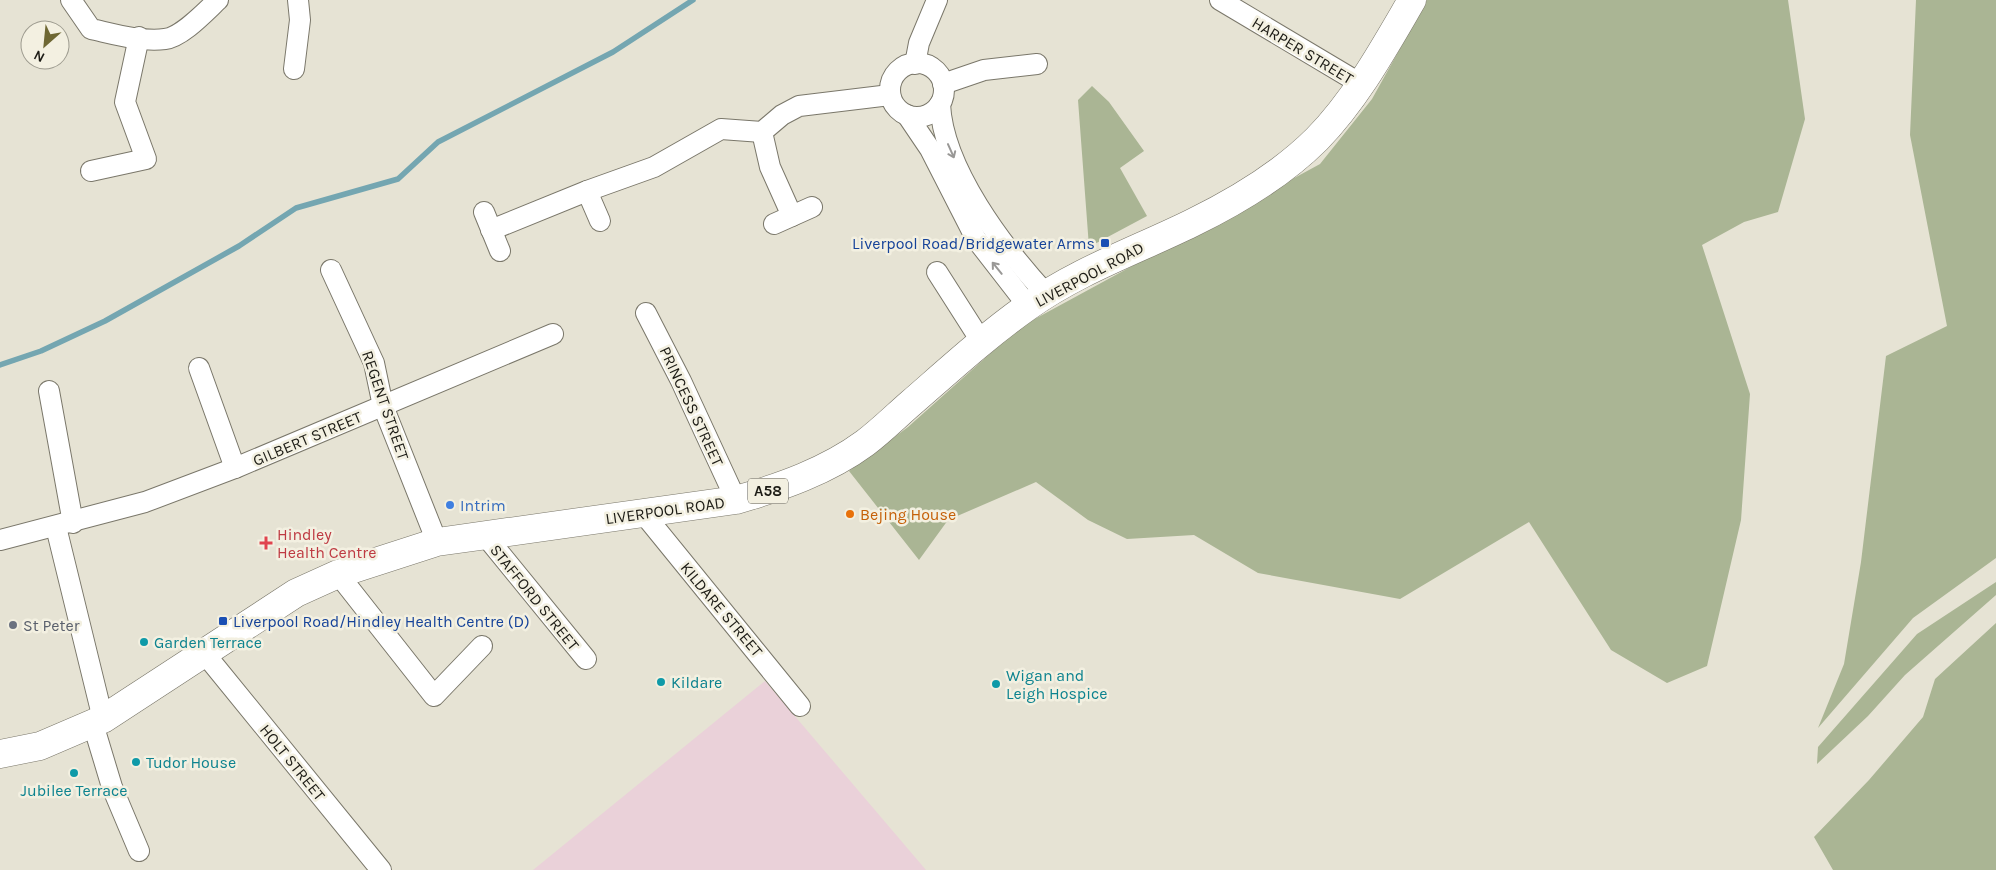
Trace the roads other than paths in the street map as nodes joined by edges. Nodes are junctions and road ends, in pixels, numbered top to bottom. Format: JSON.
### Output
{"nodes":[{"id":1,"x":71,"y":0,"type":"edge"},
{"id":2,"x":218,"y":0,"type":"edge"},
{"id":3,"x":298,"y":0,"type":"edge"},
{"id":4,"x":937,"y":0,"type":"edge"},
{"id":5,"x":1220,"y":0,"type":"edge"},
{"id":6,"x":1412,"y":0,"type":"edge"},
{"id":7,"x":139,"y":37,"type":"junction"},
{"id":8,"x":915,"y":64,"type":"junction"},
{"id":9,"x":1037,"y":64,"type":"dead end"},
{"id":10,"x":294,"y":69,"type":"dead end"},
{"id":11,"x":1361,"y":84,"type":"junction"},
{"id":12,"x":941,"y":94,"type":"junction"},
{"id":13,"x":890,"y":95,"type":"junction"},
{"id":14,"x":907,"y":115,"type":"junction"},
{"id":15,"x":762,"y":132,"type":"junction"},
{"id":16,"x":90,"y":171,"type":"dead end"},
{"id":17,"x":587,"y":191,"type":"junction"},
{"id":18,"x":812,"y":207,"type":"dead end"},
{"id":19,"x":792,"y":216,"type":"junction"},
{"id":20,"x":600,"y":222,"type":"dead end"},
{"id":21,"x":774,"y":224,"type":"dead end"},
{"id":22,"x":500,"y":251,"type":"dead end"},
{"id":23,"x":331,"y":270,"type":"dead end"},
{"id":24,"x":937,"y":272,"type":"dead end"},
{"id":25,"x":1037,"y":300,"type":"junction"},
{"id":26,"x":646,"y":312,"type":"dead end"},
{"id":27,"x":553,"y":334,"type":"dead end"},
{"id":28,"x":981,"y":341,"type":"junction"},
{"id":29,"x":199,"y":368,"type":"dead end"},
{"id":30,"x":49,"y":391,"type":"dead end"},
{"id":31,"x":382,"y":406,"type":"junction"},
{"id":32,"x":235,"y":468,"type":"junction"},
{"id":33,"x":736,"y":500,"type":"junction"},
{"id":34,"x":643,"y":513,"type":"junction"},
{"id":35,"x":64,"y":525,"type":"junction"},
{"id":36,"x":484,"y":534,"type":"junction"},
{"id":37,"x":0,"y":540,"type":"edge"},
{"id":38,"x":437,"y":542,"type":"junction"},
{"id":39,"x":338,"y":574,"type":"junction"},
{"id":40,"x":482,"y":646,"type":"dead end"},
{"id":41,"x":205,"y":654,"type":"junction"},
{"id":42,"x":586,"y":659,"type":"dead end"},
{"id":43,"x":800,"y":706,"type":"dead end"},
{"id":44,"x":98,"y":722,"type":"junction"},
{"id":45,"x":0,"y":754,"type":"edge"},
{"id":46,"x":138,"y":851,"type":"dead end"},
{"id":47,"x":381,"y":870,"type":"edge"}],
"edges":[{"from":1,"to":7,"type":"street"},
{"from":2,"to":7,"type":"street"},
{"from":3,"to":10,"type":"street"},
{"from":4,"to":8,"type":"street"},
{"from":5,"to":11,"type":"street","name":"HARPER STREET"},
{"from":6,"to":11,"type":"main road","name":"LIVERPOOL ROAD","number":"A58"},
{"from":7,"to":16,"type":"street"},
{"from":8,"to":12,"type":"street"},
{"from":8,"to":13,"type":"street"},
{"from":9,"to":12,"type":"street"},
{"from":11,"to":25,"type":"main road","name":"LIVERPOOL ROAD","number":"A58"},
{"from":12,"to":14,"type":"street"},
{"from":12,"to":25,"type":"street","one_way":true},
{"from":13,"to":14,"type":"street"},
{"from":13,"to":15,"type":"street"},
{"from":25,"to":14,"type":"street","one_way":true},
{"from":15,"to":17,"type":"street"},
{"from":15,"to":19,"type":"street"},
{"from":17,"to":20,"type":"street"},
{"from":17,"to":22,"type":"street"},
{"from":18,"to":19,"type":"street"},
{"from":19,"to":21,"type":"street"},
{"from":23,"to":31,"type":"street","name":"REGENT STREET"},
{"from":24,"to":28,"type":"street"},
{"from":25,"to":28,"type":"main road","name":"LIVERPOOL ROAD","number":"A58"},
{"from":26,"to":33,"type":"street","name":"PRINCESS STREET"},
{"from":27,"to":31,"type":"street","name":"GILBERT STREET"},
{"from":28,"to":33,"type":"main road","name":"LIVERPOOL ROAD","number":"A58"},
{"from":29,"to":32,"type":"street"},
{"from":30,"to":35,"type":"street"},
{"from":31,"to":32,"type":"street","name":"GILBERT STREET"},
{"from":31,"to":38,"type":"street","name":"REGENT STREET"},
{"from":32,"to":35,"type":"street","name":"GILBERT STREET"},
{"from":33,"to":34,"type":"main road","name":"LIVERPOOL ROAD","number":"A58"},
{"from":34,"to":36,"type":"main road","name":"LIVERPOOL ROAD","number":"A58"},
{"from":34,"to":43,"type":"street","name":"KILDARE STREET"},
{"from":35,"to":37,"type":"street","name":"GILBERT STREET"},
{"from":35,"to":44,"type":"street"},
{"from":36,"to":38,"type":"main road","name":"LIVERPOOL ROAD","number":"A58"},
{"from":36,"to":42,"type":"street","name":"STAFFORD STREET"},
{"from":38,"to":39,"type":"main road","name":"LIVERPOOL ROAD","number":"A58"},
{"from":39,"to":40,"type":"street"},
{"from":39,"to":41,"type":"main road","name":"LIVERPOOL ROAD","number":"A58"},
{"from":41,"to":44,"type":"main road","name":"LIVERPOOL ROAD","number":"A58"},
{"from":41,"to":47,"type":"street","name":"HOLT STREET"},
{"from":44,"to":45,"type":"main road","name":"LIVERPOOL ROAD","number":"A58"},
{"from":44,"to":46,"type":"street"}]}
